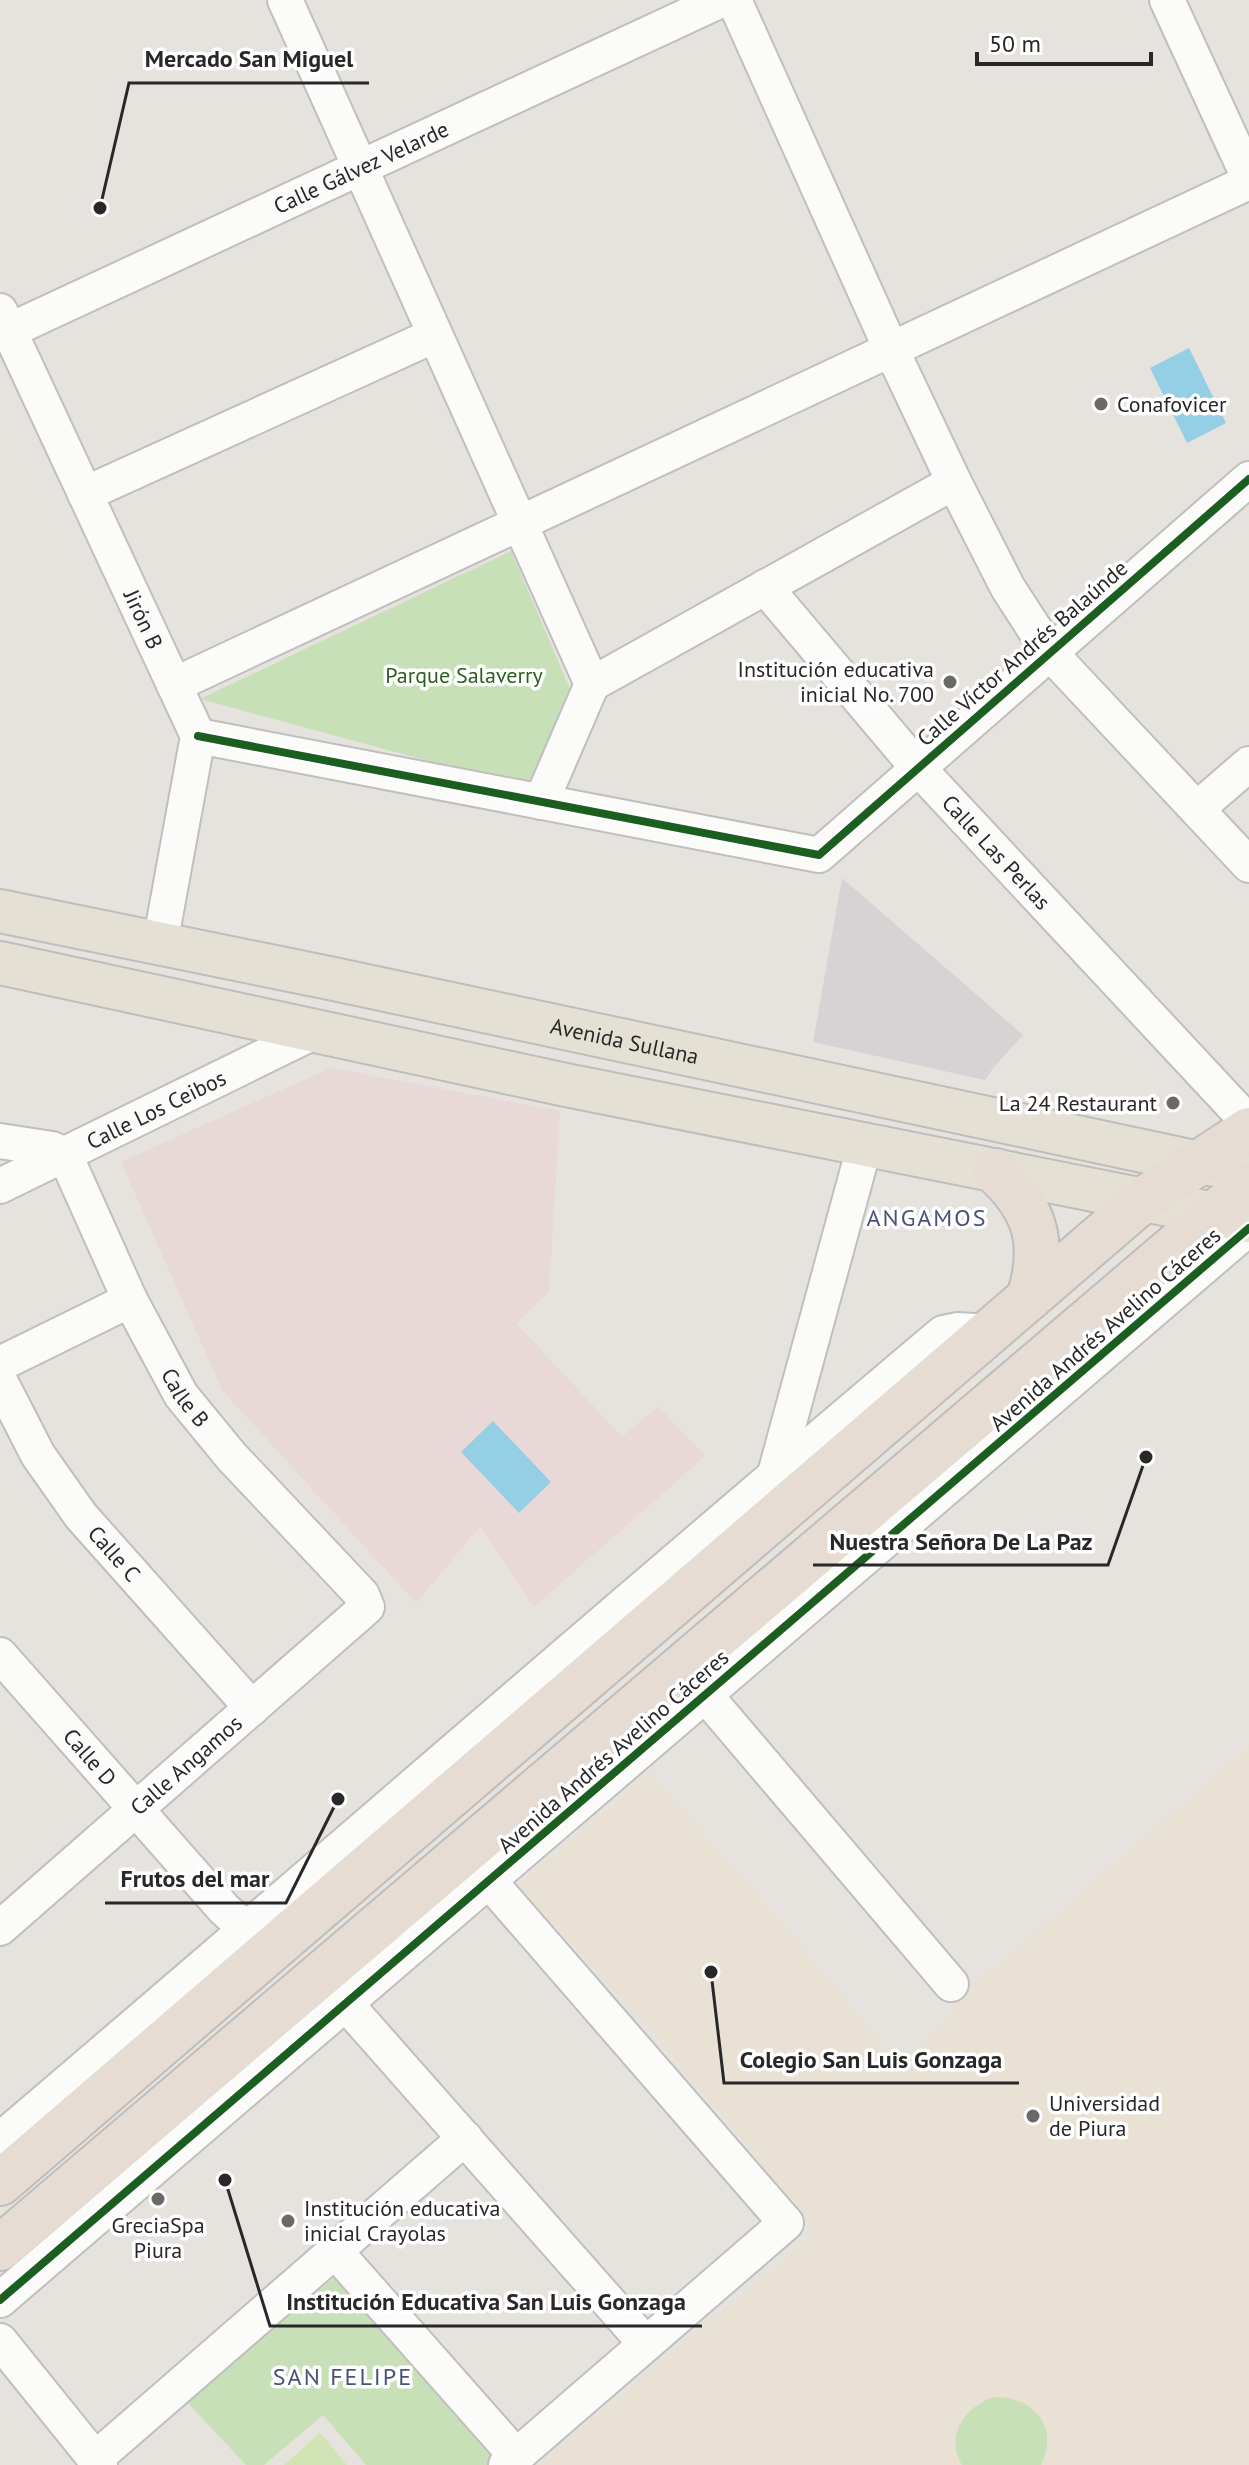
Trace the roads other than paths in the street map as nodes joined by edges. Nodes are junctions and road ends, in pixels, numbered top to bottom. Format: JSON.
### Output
{"nodes":[{"id":1,"x":285,"y":0,"type":"edge"},
{"id":2,"x":721,"y":0,"type":"edge"},
{"id":3,"x":734,"y":0,"type":"edge"},
{"id":4,"x":1167,"y":0,"type":"edge"},
{"id":5,"x":360,"y":168,"type":"junction"},
{"id":6,"x":1249,"y":180,"type":"edge"},
{"id":7,"x":3,"y":325,"type":"edge"},
{"id":8,"x":435,"y":335,"type":"junction"},
{"id":9,"x":891,"y":349,"type":"junction"},
{"id":10,"x":1249,"y":479,"type":"edge"},
{"id":11,"x":954,"y":482,"type":"junction"},
{"id":12,"x":85,"y":494,"type":"junction"},
{"id":13,"x":520,"y":523,"type":"junction"},
{"id":14,"x":765,"y":587,"type":"junction"},
{"id":15,"x":1050,"y":653,"type":"junction"},
{"id":16,"x":592,"y":684,"type":"junction"},
{"id":17,"x":174,"y":685,"type":"junction"},
{"id":18,"x":198,"y":736,"type":"junction"},
{"id":19,"x":1249,"y":764,"type":"edge"},
{"id":20,"x":918,"y":768,"type":"junction"},
{"id":21,"x":541,"y":802,"type":"junction"},
{"id":22,"x":1197,"y":809,"type":"junction"},
{"id":23,"x":1249,"y":865,"type":"edge"},
{"id":24,"x":0,"y":911,"type":"edge"},
{"id":25,"x":160,"y":944,"type":"junction"},
{"id":26,"x":0,"y":963,"type":"edge"},
{"id":27,"x":334,"y":979,"type":"junction"},
{"id":28,"x":314,"y":1032,"type":"junction"},
{"id":29,"x":1245,"y":1114,"type":"edge"},
{"id":30,"x":0,"y":1141,"type":"edge"},
{"id":31,"x":1096,"y":1141,"type":"junction"},
{"id":32,"x":865,"y":1144,"type":"junction"},
{"id":33,"x":65,"y":1155,"type":"junction"},
{"id":34,"x":1199,"y":1163,"type":"junction"},
{"id":35,"x":1249,"y":1169,"type":"edge"},
{"id":36,"x":995,"y":1171,"type":"junction"},
{"id":37,"x":0,"y":1186,"type":"edge"},
{"id":38,"x":1249,"y":1186,"type":"edge"},
{"id":39,"x":1091,"y":1189,"type":"junction"},
{"id":40,"x":1144,"y":1199,"type":"junction"},
{"id":41,"x":1237,"y":1221,"type":"edge"},
{"id":42,"x":1029,"y":1298,"type":"junction"},
{"id":43,"x":130,"y":1300,"type":"junction"},
{"id":44,"x":991,"y":1332,"type":"junction"},
{"id":45,"x":0,"y":1364,"type":"edge"},
{"id":46,"x":0,"y":1381,"type":"edge"},
{"id":47,"x":775,"y":1474,"type":"junction"},
{"id":48,"x":366,"y":1601,"type":"joint"},
{"id":49,"x":0,"y":1655,"type":"edge"},
{"id":50,"x":706,"y":1696,"type":"junction"},
{"id":51,"x":252,"y":1708,"type":"junction"},
{"id":52,"x":136,"y":1808,"type":"junction"},
{"id":53,"x":489,"y":1881,"type":"junction"},
{"id":54,"x":3,"y":1918,"type":"edge"},
{"id":55,"x":247,"y":1930,"type":"junction"},
{"id":56,"x":951,"y":1984,"type":"dead end"},
{"id":57,"x":346,"y":2004,"type":"junction"},
{"id":58,"x":465,"y":2138,"type":"junction"},
{"id":59,"x":0,"y":2140,"type":"edge"},
{"id":60,"x":0,"y":2183,"type":"edge"},
{"id":61,"x":0,"y":2248,"type":"edge"},
{"id":62,"x":335,"y":2251,"type":"junction"},
{"id":63,"x":0,"y":2300,"type":"edge"},
{"id":64,"x":0,"y":2341,"type":"edge"},
{"id":65,"x":646,"y":2344,"type":"junction"},
{"id":66,"x":511,"y":2461,"type":"edge"},
{"id":67,"x":98,"y":2462,"type":"edge"}],
"edges":[{"from":1,"to":5,"type":"street"},
{"from":2,"to":5,"type":"street","name":"Calle Gálvez Velarde"},
{"from":3,"to":9,"type":"street"},
{"from":4,"to":6,"type":"street"},
{"from":5,"to":7,"type":"street","name":"Calle Gálvez Velarde"},
{"from":5,"to":8,"type":"street"},
{"from":6,"to":9,"type":"street"},
{"from":7,"to":12,"type":"street","name":"Jirón B"},
{"from":8,"to":12,"type":"street"},
{"from":8,"to":13,"type":"street"},
{"from":9,"to":11,"type":"street"},
{"from":9,"to":13,"type":"street"},
{"from":10,"to":15,"type":"street","name":"Calle Víctor Andrés Balaúnde"},
{"from":11,"to":14,"type":"street"},
{"from":11,"to":15,"type":"street"},
{"from":12,"to":17,"type":"street","name":"Jirón B"},
{"from":13,"to":16,"type":"street"},
{"from":13,"to":17,"type":"street"},
{"from":14,"to":16,"type":"street"},
{"from":14,"to":20,"type":"street","name":"Calle Las Perlas"},
{"from":15,"to":20,"type":"street","name":"Calle Víctor Andrés Balaúnde"},
{"from":15,"to":22,"type":"street"},
{"from":16,"to":21,"type":"street"},
{"from":17,"to":18,"type":"street","name":"Jirón B"},
{"from":18,"to":21,"type":"street"},
{"from":18,"to":25,"type":"street"},
{"from":19,"to":22,"type":"street"},
{"from":20,"to":21,"type":"street","name":"Calle Víctor Andrés Balaúnde"},
{"from":20,"to":29,"type":"street","name":"Calle Las Perlas"},
{"from":22,"to":23,"type":"street"},
{"from":24,"to":25,"type":"main road","name":"Avenida Sullana"},
{"from":25,"to":27,"type":"main road","name":"Avenida Sullana"},
{"from":26,"to":28,"type":"main road"},
{"from":27,"to":28,"type":"main road"},
{"from":27,"to":31,"type":"main road","name":"Avenida Sullana"},
{"from":28,"to":32,"type":"main road"},
{"from":28,"to":33,"type":"street","name":"Calle Los Ceibos"},
{"from":29,"to":34,"type":"highway"},
{"from":30,"to":33,"type":"street"},
{"from":31,"to":34,"type":"main road","name":"Avenida Sullana"},
{"from":31,"to":39,"type":"main road"},
{"from":32,"to":36,"type":"main road"},
{"from":32,"to":47,"type":"street"},
{"from":33,"to":37,"type":"street","name":"Calle Los Ceibos"},
{"from":33,"to":43,"type":"street","name":"Calle B"},
{"from":34,"to":35,"type":"main road","name":"Avenida Sullana"},
{"from":34,"to":40,"type":"highway"},
{"from":36,"to":39,"type":"main road"},
{"from":36,"to":42,"type":"highway"},
{"from":38,"to":41,"type":"highway","name":"Avenida Andrés Avelino Cáceres"},
{"from":39,"to":40,"type":"main road"},
{"from":40,"to":41,"type":"main road"},
{"from":40,"to":42,"type":"highway"},
{"from":41,"to":50,"type":"street","name":"Avenida Andrés Avelino Cáceres"},
{"from":41,"to":61,"type":"highway","name":"Avenida Andrés Avelino Cáceres"},
{"from":42,"to":44,"type":"highway"},
{"from":43,"to":45,"type":"street"},
{"from":43,"to":48,"type":"street","name":"Calle B"},
{"from":44,"to":47,"type":"street"},
{"from":44,"to":60,"type":"highway"},
{"from":46,"to":51,"type":"street","name":"Calle C"},
{"from":47,"to":55,"type":"street"},
{"from":48,"to":51,"type":"street","name":"Calle Angamos"},
{"from":49,"to":52,"type":"street","name":"Calle D"},
{"from":50,"to":53,"type":"street","name":"Avenida Andrés Avelino Cáceres"},
{"from":50,"to":56,"type":"street"},
{"from":51,"to":52,"type":"street","name":"Calle Angamos"},
{"from":52,"to":54,"type":"street","name":"Calle Angamos"},
{"from":52,"to":55,"type":"street","name":"Calle D"},
{"from":53,"to":57,"type":"street","name":"Avenida Andrés Avelino Cáceres"},
{"from":53,"to":65,"type":"street"},
{"from":55,"to":59,"type":"street"},
{"from":57,"to":58,"type":"street"},
{"from":57,"to":63,"type":"street","name":"Avenida Andrés Avelino Cáceres"},
{"from":58,"to":62,"type":"street"},
{"from":58,"to":65,"type":"street"},
{"from":62,"to":66,"type":"street"},
{"from":62,"to":67,"type":"street"},
{"from":64,"to":67,"type":"street"},
{"from":65,"to":66,"type":"street"}]}
